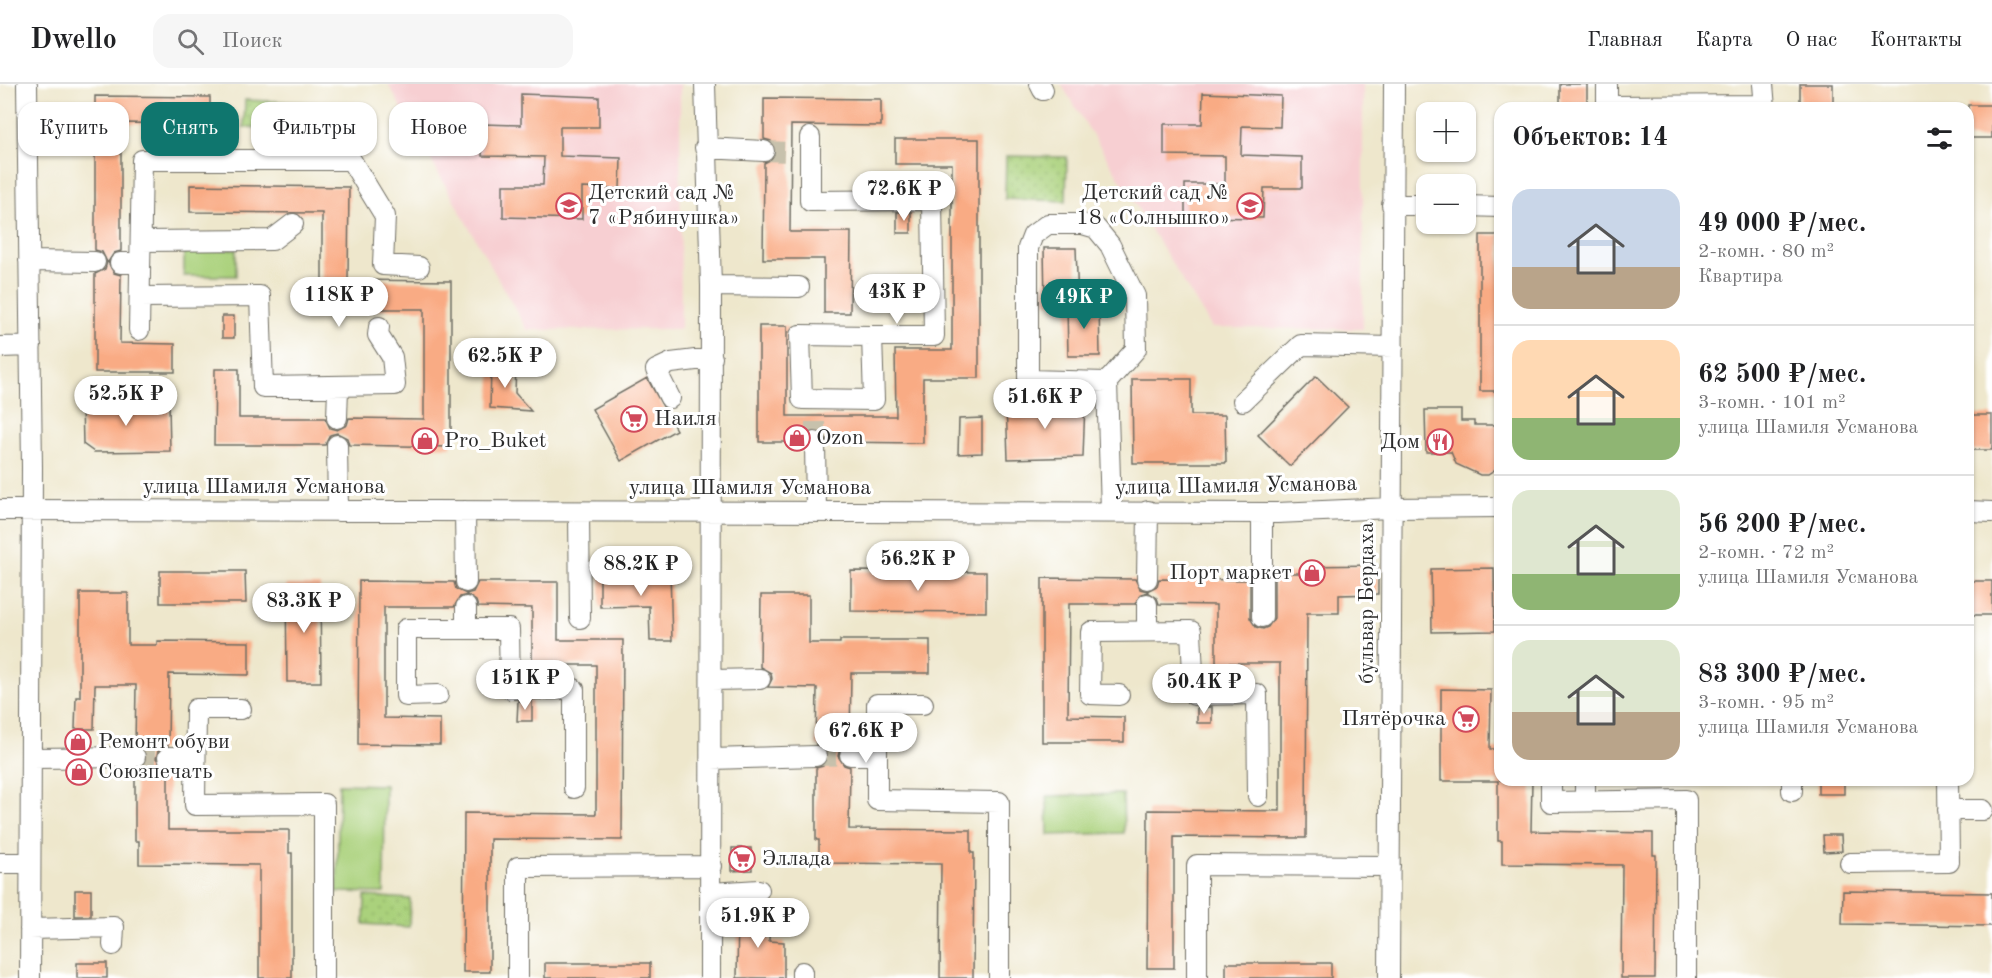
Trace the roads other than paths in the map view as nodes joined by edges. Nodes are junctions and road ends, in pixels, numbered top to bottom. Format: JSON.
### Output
{"nodes":[{"id":1,"x":27,"y":84,"type":"edge"},
{"id":2,"x":705,"y":84,"type":"edge"},
{"id":3,"x":1394,"y":84,"type":"edge"},
{"id":4,"x":1607,"y":84,"type":"edge"},
{"id":5,"x":1763,"y":84,"type":"edge"},
{"id":6,"x":1607,"y":102,"type":"edge"},
{"id":7,"x":1765,"y":102,"type":"edge"},
{"id":8,"x":804,"y":147,"type":"dead end"},
{"id":9,"x":705,"y":148,"type":"junction"},
{"id":10,"x":764,"y":151,"type":"tunnel mouth"},
{"id":11,"x":1392,"y":205,"type":"junction"},
{"id":12,"x":1416,"y":205,"type":"edge"},
{"id":13,"x":1476,"y":206,"type":"edge"},
{"id":14,"x":1494,"y":207,"type":"edge"},
{"id":15,"x":293,"y":224,"type":"dead end"},
{"id":16,"x":141,"y":241,"type":"junction"},
{"id":17,"x":29,"y":261,"type":"junction"},
{"id":18,"x":95,"y":262,"type":"dead end"},
{"id":19,"x":120,"y":263,"type":"dead end"},
{"id":20,"x":140,"y":263,"type":"junction"},
{"id":21,"x":419,"y":267,"type":"dead end"},
{"id":22,"x":711,"y":286,"type":"junction"},
{"id":23,"x":799,"y":287,"type":"dead end"},
{"id":24,"x":140,"y":297,"type":"junction"},
{"id":25,"x":380,"y":327,"type":"dead end"},
{"id":26,"x":140,"y":330,"type":"dead end"},
{"id":27,"x":872,"y":336,"type":"junction"},
{"id":28,"x":31,"y":346,"type":"junction"},
{"id":29,"x":0,"y":347,"type":"edge"},
{"id":30,"x":1393,"y":347,"type":"junction"},
{"id":31,"x":712,"y":357,"type":"junction"},
{"id":32,"x":1107,"y":382,"type":"junction"},
{"id":33,"x":338,"y":388,"type":"junction"},
{"id":34,"x":670,"y":398,"type":"dead end"},
{"id":35,"x":1243,"y":401,"type":"dead end"},
{"id":36,"x":337,"y":418,"type":"dead end"},
{"id":37,"x":815,"y":442,"type":"tunnel mouth"},
{"id":38,"x":337,"y":445,"type":"dead end"},
{"id":39,"x":1494,"y":507,"type":"edge"},
{"id":40,"x":1391,"y":508,"type":"junction"},
{"id":41,"x":0,"y":510,"type":"edge"},
{"id":42,"x":32,"y":510,"type":"junction"},
{"id":43,"x":338,"y":511,"type":"junction"},
{"id":44,"x":1111,"y":511,"type":"junction"},
{"id":45,"x":1148,"y":511,"type":"junction"},
{"id":46,"x":1974,"y":511,"type":"edge"},
{"id":47,"x":465,"y":512,"type":"junction"},
{"id":48,"x":579,"y":512,"type":"junction"},
{"id":49,"x":713,"y":512,"type":"junction"},
{"id":50,"x":816,"y":512,"type":"junction"},
{"id":51,"x":1992,"y":512,"type":"edge"},
{"id":52,"x":1262,"y":513,"type":"junction"},
{"id":53,"x":1148,"y":579,"type":"dead end"},
{"id":54,"x":466,"y":582,"type":"dead end"},
{"id":55,"x":1147,"y":604,"type":"dead end"},
{"id":56,"x":466,"y":607,"type":"dead end"},
{"id":57,"x":1262,"y":617,"type":"dead end"},
{"id":58,"x":580,"y":618,"type":"dead end"},
{"id":59,"x":466,"y":629,"type":"junction"},
{"id":60,"x":1147,"y":632,"type":"junction"},
{"id":61,"x":760,"y":679,"type":"dead end"},
{"id":62,"x":712,"y":680,"type":"junction"},
{"id":63,"x":438,"y":695,"type":"dead end"},
{"id":64,"x":1119,"y":695,"type":"dead end"},
{"id":65,"x":923,"y":704,"type":"dead end"},
{"id":66,"x":241,"y":709,"type":"dead end"},
{"id":67,"x":850,"y":755,"type":"tunnel mouth"},
{"id":68,"x":877,"y":755,"type":"junction"},
{"id":69,"x":816,"y":756,"type":"tunnel mouth"},
{"id":70,"x":135,"y":757,"type":"tunnel mouth"},
{"id":71,"x":168,"y":757,"type":"tunnel mouth"},
{"id":72,"x":195,"y":757,"type":"junction"},
{"id":73,"x":31,"y":758,"type":"junction"},
{"id":74,"x":712,"y":759,"type":"junction"},
{"id":75,"x":1551,"y":786,"type":"edge"},
{"id":76,"x":1585,"y":786,"type":"edge"},
{"id":77,"x":1948,"y":786,"type":"edge"},
{"id":78,"x":574,"y":788,"type":"dead end"},
{"id":79,"x":1258,"y":795,"type":"dead end"},
{"id":80,"x":1585,"y":801,"type":"junction"},
{"id":81,"x":1948,"y":810,"type":"junction"},
{"id":82,"x":1983,"y":810,"type":"dead end"},
{"id":83,"x":0,"y":863,"type":"edge"},
{"id":84,"x":30,"y":863,"type":"junction"},
{"id":85,"x":1850,"y":863,"type":"dead end"},
{"id":86,"x":711,"y":866,"type":"junction"},
{"id":87,"x":1390,"y":866,"type":"junction"},
{"id":88,"x":759,"y":890,"type":"dead end"},
{"id":89,"x":711,"y":893,"type":"junction"},
{"id":90,"x":30,"y":929,"type":"junction"},
{"id":91,"x":113,"y":945,"type":"dead end"},
{"id":92,"x":30,"y":978,"type":"edge"},
{"id":93,"x":324,"y":978,"type":"edge"},
{"id":94,"x":518,"y":978,"type":"edge"},
{"id":95,"x":711,"y":978,"type":"edge"},
{"id":96,"x":999,"y":978,"type":"edge"},
{"id":97,"x":1197,"y":978,"type":"edge"},
{"id":98,"x":1389,"y":978,"type":"edge"},
{"id":99,"x":1686,"y":978,"type":"edge"}],
"edges":[{"from":1,"to":17,"type":"street"},
{"from":2,"to":9,"type":"street"},
{"from":3,"to":11,"type":"street","name":"бульвар Бердаха"},
{"from":4,"to":6,"type":"street"},
{"from":5,"to":7,"type":"street"},
{"from":8,"to":27,"type":"street"},
{"from":9,"to":10,"type":"street"},
{"from":9,"to":22,"type":"street"},
{"from":11,"to":12,"type":"street"},
{"from":11,"to":30,"type":"street","name":"бульвар Бердаха"},
{"from":13,"to":14,"type":"street"},
{"from":15,"to":16,"type":"street"},
{"from":16,"to":20,"type":"street"},
{"from":16,"to":21,"type":"street"},
{"from":17,"to":18,"type":"street"},
{"from":17,"to":28,"type":"street"},
{"from":19,"to":20,"type":"street"},
{"from":20,"to":24,"type":"street"},
{"from":22,"to":23,"type":"street"},
{"from":22,"to":31,"type":"street"},
{"from":24,"to":26,"type":"street"},
{"from":24,"to":33,"type":"street"},
{"from":25,"to":33,"type":"street"},
{"from":27,"to":27,"type":"street"},
{"from":28,"to":29,"type":"street"},
{"from":28,"to":42,"type":"street"},
{"from":30,"to":35,"type":"street"},
{"from":30,"to":40,"type":"street","name":"бульвар Бердаха"},
{"from":31,"to":34,"type":"street"},
{"from":31,"to":49,"type":"street"},
{"from":32,"to":32,"type":"street"},
{"from":32,"to":44,"type":"street"},
{"from":33,"to":36,"type":"street"},
{"from":37,"to":50,"type":"street"},
{"from":38,"to":43,"type":"street"},
{"from":39,"to":40,"type":"street","name":"улица Шамиля Усманова"},
{"from":40,"to":52,"type":"street","name":"улица Шамиля Усманова"},
{"from":40,"to":87,"type":"street","name":"бульвар Бердаха"},
{"from":41,"to":42,"type":"street","name":"улица Шамиля Усманова"},
{"from":42,"to":43,"type":"street","name":"улица Шамиля Усманова"},
{"from":42,"to":73,"type":"street"},
{"from":43,"to":47,"type":"street","name":"улица Шамиля Усманова"},
{"from":44,"to":45,"type":"street","name":"улица Шамиля Усманова"},
{"from":44,"to":50,"type":"street","name":"улица Шамиля Усманова"},
{"from":45,"to":52,"type":"street","name":"улица Шамиля Усманова"},
{"from":45,"to":53,"type":"street"},
{"from":46,"to":51,"type":"street"},
{"from":47,"to":48,"type":"street","name":"улица Шамиля Усманова"},
{"from":47,"to":54,"type":"street"},
{"from":48,"to":49,"type":"street","name":"улица Шамиля Усманова"},
{"from":48,"to":58,"type":"street"},
{"from":49,"to":50,"type":"street","name":"улица Шамиля Усманова"},
{"from":49,"to":62,"type":"street"},
{"from":52,"to":57,"type":"street"},
{"from":55,"to":60,"type":"street"},
{"from":56,"to":59,"type":"street"},
{"from":59,"to":63,"type":"street"},
{"from":59,"to":78,"type":"street"},
{"from":60,"to":64,"type":"street"},
{"from":60,"to":79,"type":"street"},
{"from":61,"to":62,"type":"street"},
{"from":62,"to":74,"type":"street"},
{"from":65,"to":68,"type":"street"},
{"from":66,"to":72,"type":"street"},
{"from":67,"to":68,"type":"street"},
{"from":68,"to":96,"type":"street"},
{"from":69,"to":74,"type":"street"},
{"from":70,"to":73,"type":"street"},
{"from":71,"to":72,"type":"street"},
{"from":72,"to":93,"type":"street"},
{"from":73,"to":84,"type":"street"},
{"from":74,"to":86,"type":"street"},
{"from":75,"to":80,"type":"street"},
{"from":76,"to":80,"type":"street"},
{"from":77,"to":81,"type":"street"},
{"from":80,"to":99,"type":"street"},
{"from":81,"to":82,"type":"street"},
{"from":81,"to":85,"type":"street"},
{"from":83,"to":84,"type":"street"},
{"from":84,"to":90,"type":"street"},
{"from":86,"to":89,"type":"street"},
{"from":86,"to":94,"type":"street"},
{"from":87,"to":97,"type":"street"},
{"from":87,"to":98,"type":"street","name":"бульвар Бердаха"},
{"from":88,"to":89,"type":"street"},
{"from":89,"to":95,"type":"street"},
{"from":90,"to":91,"type":"street"},
{"from":90,"to":92,"type":"street"}]}
